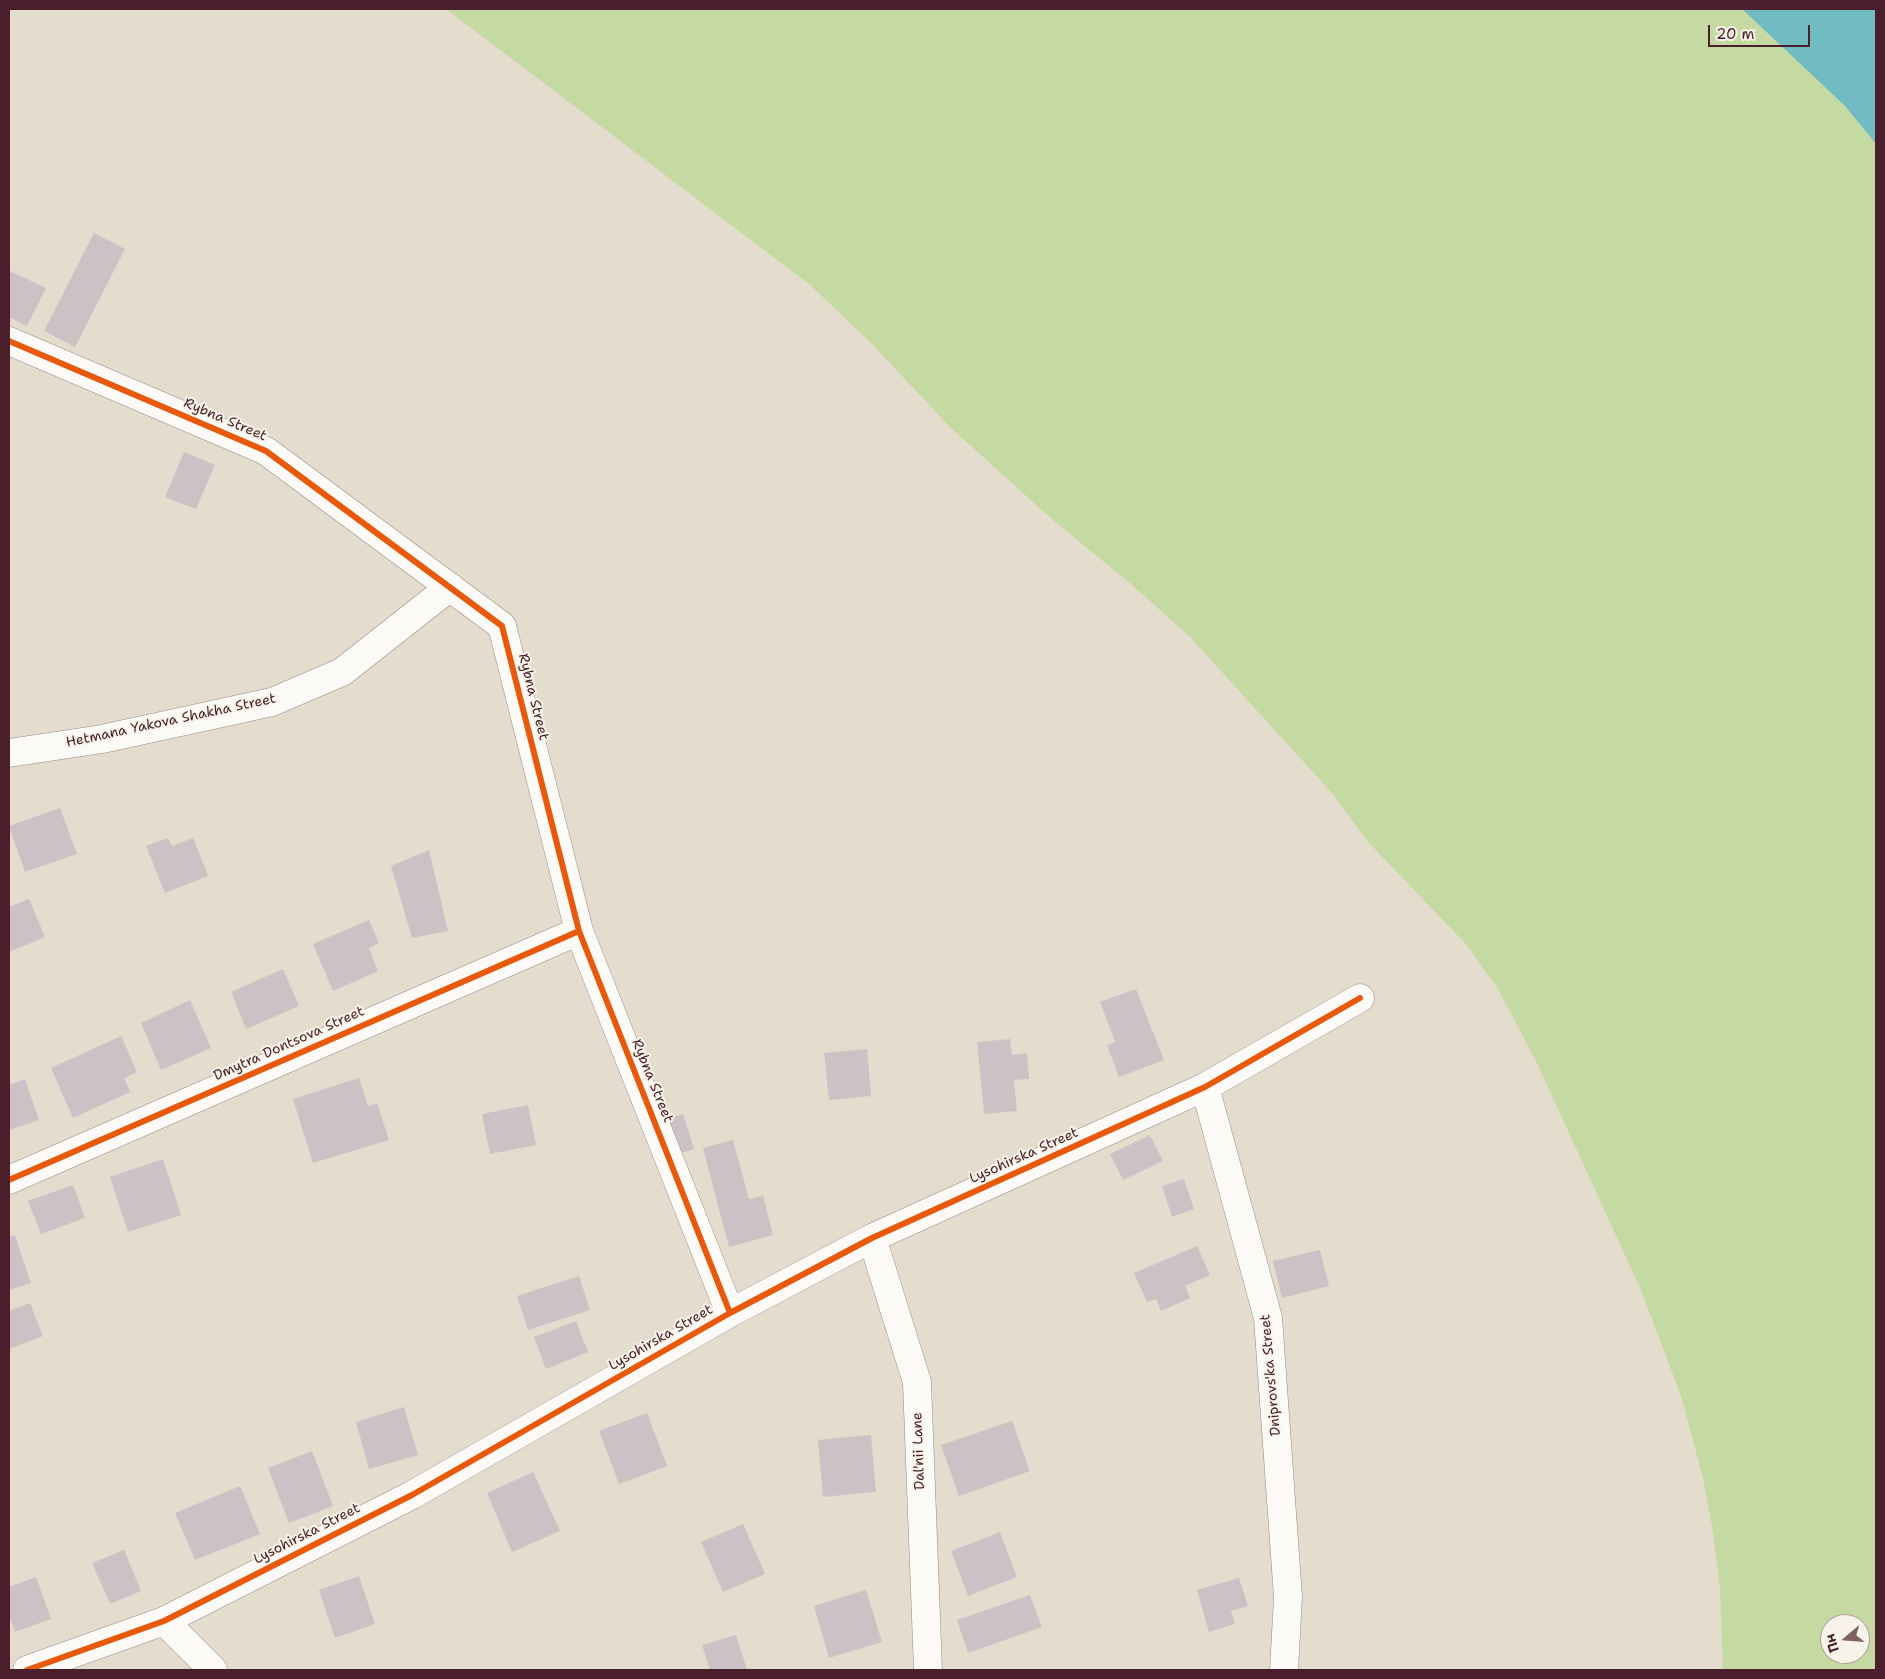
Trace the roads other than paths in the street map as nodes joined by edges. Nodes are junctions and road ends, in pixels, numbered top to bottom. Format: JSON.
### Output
{"nodes":[{"id":1,"x":9,"y":341,"type":"edge"},
{"id":2,"x":450,"y":588,"type":"junction"},
{"id":3,"x":9,"y":753,"type":"edge"},
{"id":4,"x":578,"y":931,"type":"junction"},
{"id":5,"x":1360,"y":998,"type":"dead end"},
{"id":6,"x":1204,"y":1087,"type":"junction"},
{"id":7,"x":9,"y":1180,"type":"edge"},
{"id":8,"x":872,"y":1238,"type":"junction"},
{"id":9,"x":730,"y":1313,"type":"junction"},
{"id":10,"x":164,"y":1621,"type":"junction"},
{"id":11,"x":28,"y":1670,"type":"edge"},
{"id":12,"x":213,"y":1670,"type":"edge"},
{"id":13,"x":928,"y":1670,"type":"edge"},
{"id":14,"x":1284,"y":1670,"type":"edge"}],
"edges":[{"from":1,"to":2,"type":"street","name":"Rybna Street"},
{"from":2,"to":3,"type":"street","name":"Hetmana Yakova Shakha Street"},
{"from":2,"to":4,"type":"street","name":"Rybna Street"},
{"from":4,"to":7,"type":"street","name":"Dmytra Dontsova Street"},
{"from":4,"to":9,"type":"street","name":"Rybna Street"},
{"from":5,"to":6,"type":"street","name":"Lysohirska Street"},
{"from":6,"to":8,"type":"street","name":"Lysohirska Street"},
{"from":6,"to":14,"type":"street","name":"Dniprovs'ka Street"},
{"from":8,"to":9,"type":"street","name":"Lysohirska Street"},
{"from":8,"to":13,"type":"street","name":"Dal'nii Lane"},
{"from":9,"to":10,"type":"street","name":"Lysohirska Street"},
{"from":10,"to":11,"type":"street","name":"Lysohirska Street"},
{"from":10,"to":12,"type":"street"}]}
